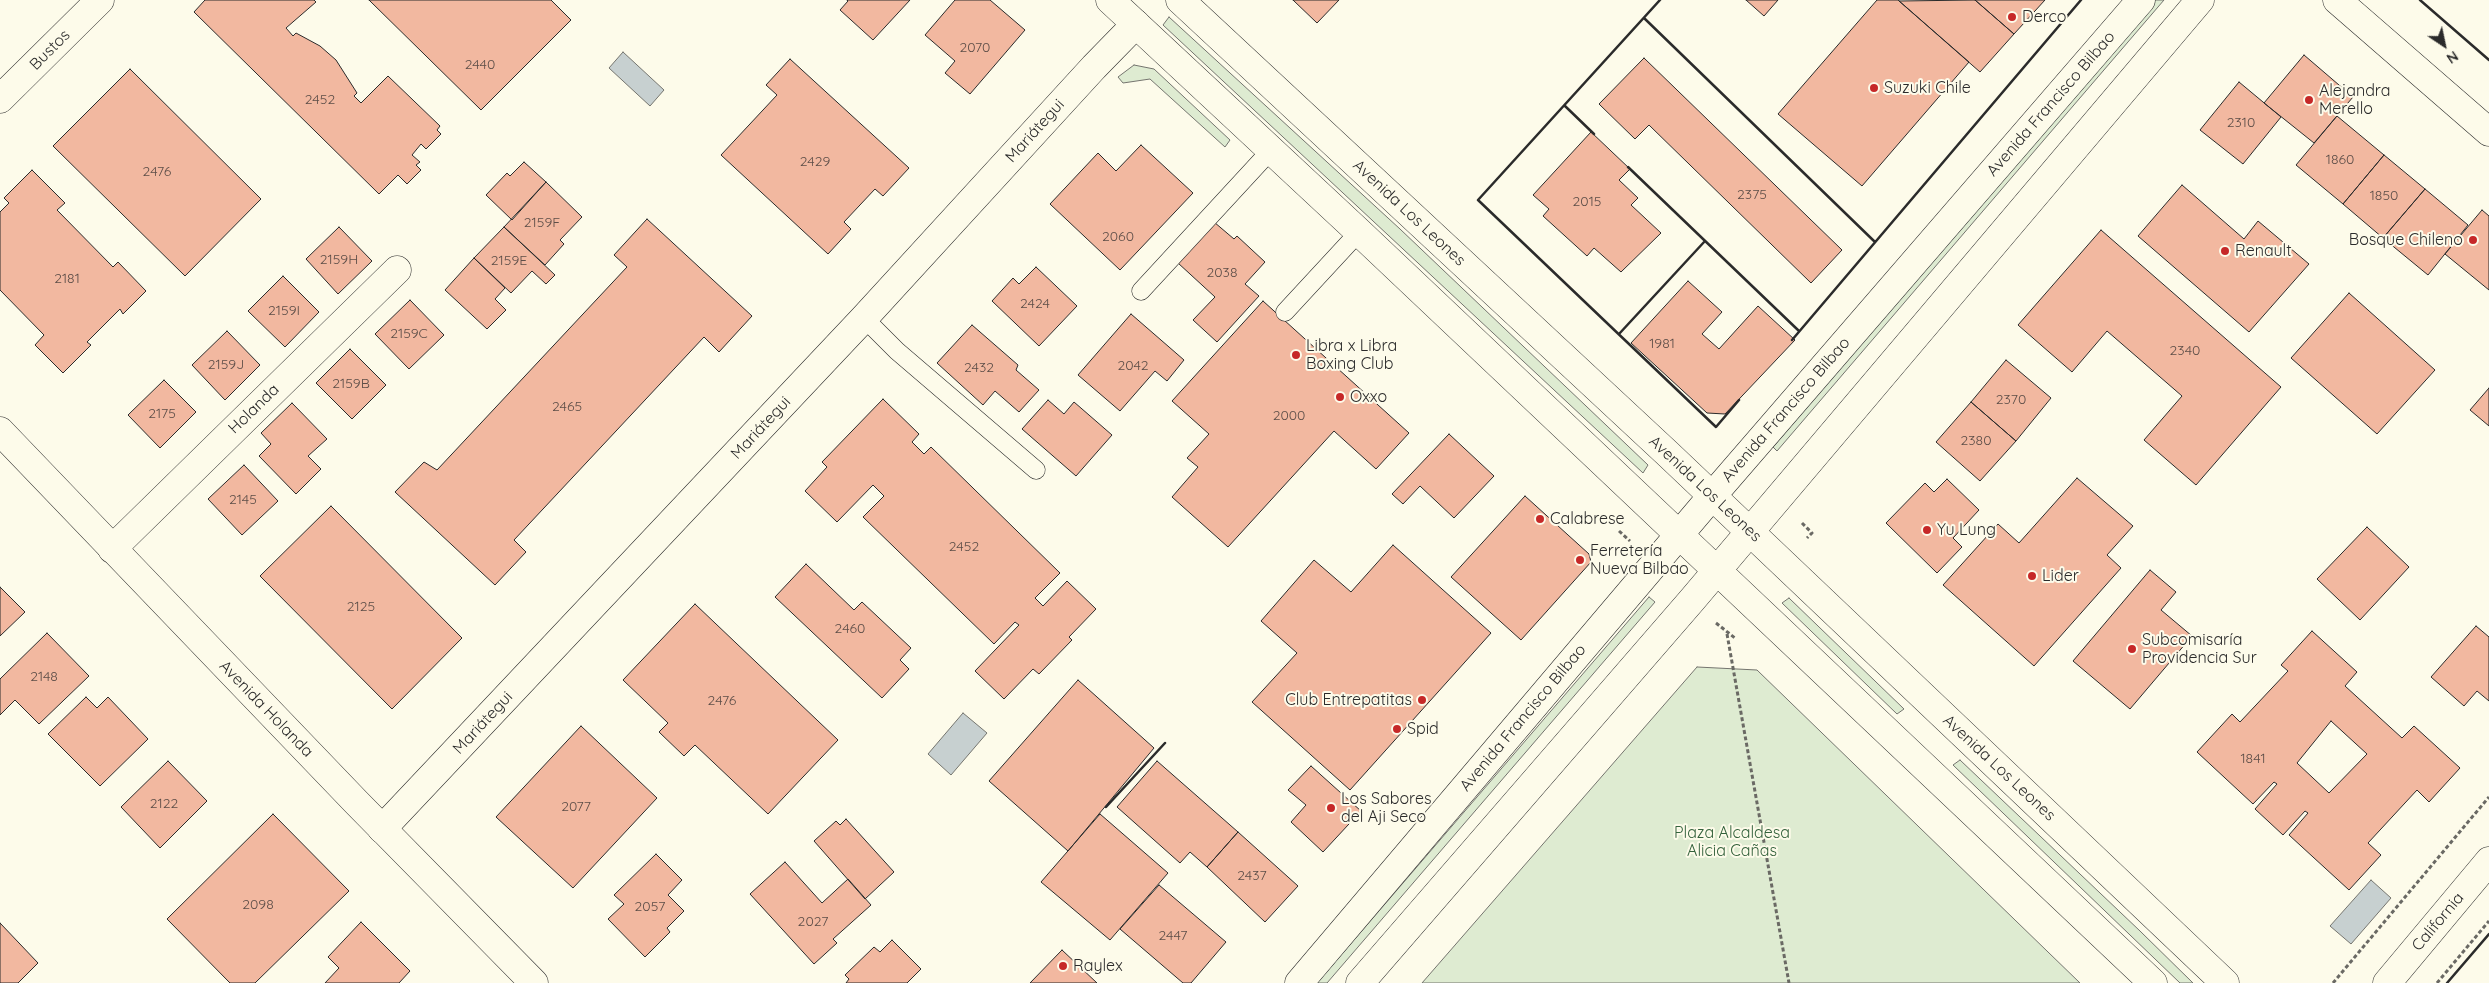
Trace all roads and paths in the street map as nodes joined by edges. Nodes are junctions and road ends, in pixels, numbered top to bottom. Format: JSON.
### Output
{"nodes":[{"id":1,"x":100,"y":0,"type":"edge"},
{"id":2,"x":1110,"y":0,"type":"edge"},
{"id":3,"x":1180,"y":0,"type":"edge"},
{"id":4,"x":2141,"y":0,"type":"edge"},
{"id":5,"x":2200,"y":0,"type":"edge"},
{"id":6,"x":2337,"y":0,"type":"edge"},
{"id":7,"x":1136,"y":24,"type":"junction"},
{"id":8,"x":0,"y":99,"type":"edge"},
{"id":9,"x":2489,"y":132,"type":"edge"},
{"id":10,"x":1272,"y":149,"type":"junction"},
{"id":11,"x":1359,"y":232,"type":"junction"},
{"id":12,"x":397,"y":270,"type":"dead end"},
{"id":13,"x":1141,"y":291,"type":"dead end"},
{"id":14,"x":1284,"y":312,"type":"dead end"},
{"id":15,"x":864,"y":318,"type":"junction"},
{"id":16,"x":0,"y":431,"type":"edge"},
{"id":17,"x":1036,"y":470,"type":"dead end"},
{"id":18,"x":1712,"y":496,"type":"junction"},
{"id":19,"x":1749,"y":531,"type":"junction"},
{"id":20,"x":1679,"y":534,"type":"junction"},
{"id":21,"x":112,"y":549,"type":"junction"},
{"id":22,"x":1716,"y":570,"type":"junction"},
{"id":23,"x":1727,"y":633,"type":"dead end"},
{"id":24,"x":2489,"y":796,"type":"edge"},
{"id":25,"x":382,"y":829,"type":"junction"},
{"id":26,"x":2489,"y":861,"type":"edge"},
{"id":27,"x":2489,"y":921,"type":"edge"},
{"id":28,"x":534,"y":983,"type":"edge"},
{"id":29,"x":1299,"y":983,"type":"edge"},
{"id":30,"x":1360,"y":983,"type":"edge"},
{"id":31,"x":1789,"y":983,"type":"edge"},
{"id":32,"x":2153,"y":983,"type":"edge"},
{"id":33,"x":2225,"y":983,"type":"edge"},
{"id":34,"x":2333,"y":983,"type":"edge"},
{"id":35,"x":2387,"y":983,"type":"edge"},
{"id":36,"x":2437,"y":983,"type":"edge"}],
"edges":[{"from":1,"to":8,"type":"main road","name":"Bustos"},
{"from":2,"to":7,"type":"main road"},
{"from":3,"to":18,"type":"main road","name":"Avenida Los Leones"},
{"from":4,"to":18,"type":"main road","name":"Avenida Francisco Bilbao"},
{"from":5,"to":19,"type":"main road"},
{"from":6,"to":9,"type":"main road"},
{"from":7,"to":10,"type":"main road"},
{"from":7,"to":15,"type":"main road","name":"Mariátegui"},
{"from":10,"to":11,"type":"main road"},
{"from":10,"to":13,"type":"lane"},
{"from":11,"to":14,"type":"lane"},
{"from":11,"to":20,"type":"main road"},
{"from":12,"to":21,"type":"main road","name":"Holanda"},
{"from":15,"to":17,"type":"lane"},
{"from":15,"to":25,"type":"main road","name":"Mariátegui"},
{"from":16,"to":21,"type":"main road","name":"Avenida Holanda"},
{"from":18,"to":19,"type":"main road","name":"Avenida Los Leones"},
{"from":18,"to":20,"type":"main road","name":"Avenida Francisco Bilbao"},
{"from":19,"to":22,"type":"main road"},
{"from":19,"to":33,"type":"main road","name":"Avenida Los Leones"},
{"from":20,"to":22,"type":"main road"},
{"from":20,"to":29,"type":"main road","name":"Avenida Francisco Bilbao"},
{"from":21,"to":25,"type":"main road","name":"Avenida Holanda"},
{"from":22,"to":30,"type":"main road"},
{"from":22,"to":32,"type":"main road"},
{"from":23,"to":31,"type":"path"},
{"from":24,"to":34,"type":"path"},
{"from":25,"to":28,"type":"main road","name":"Avenida Holanda"},
{"from":26,"to":35,"type":"main road","name":"California"},
{"from":27,"to":36,"type":"path"}]}
